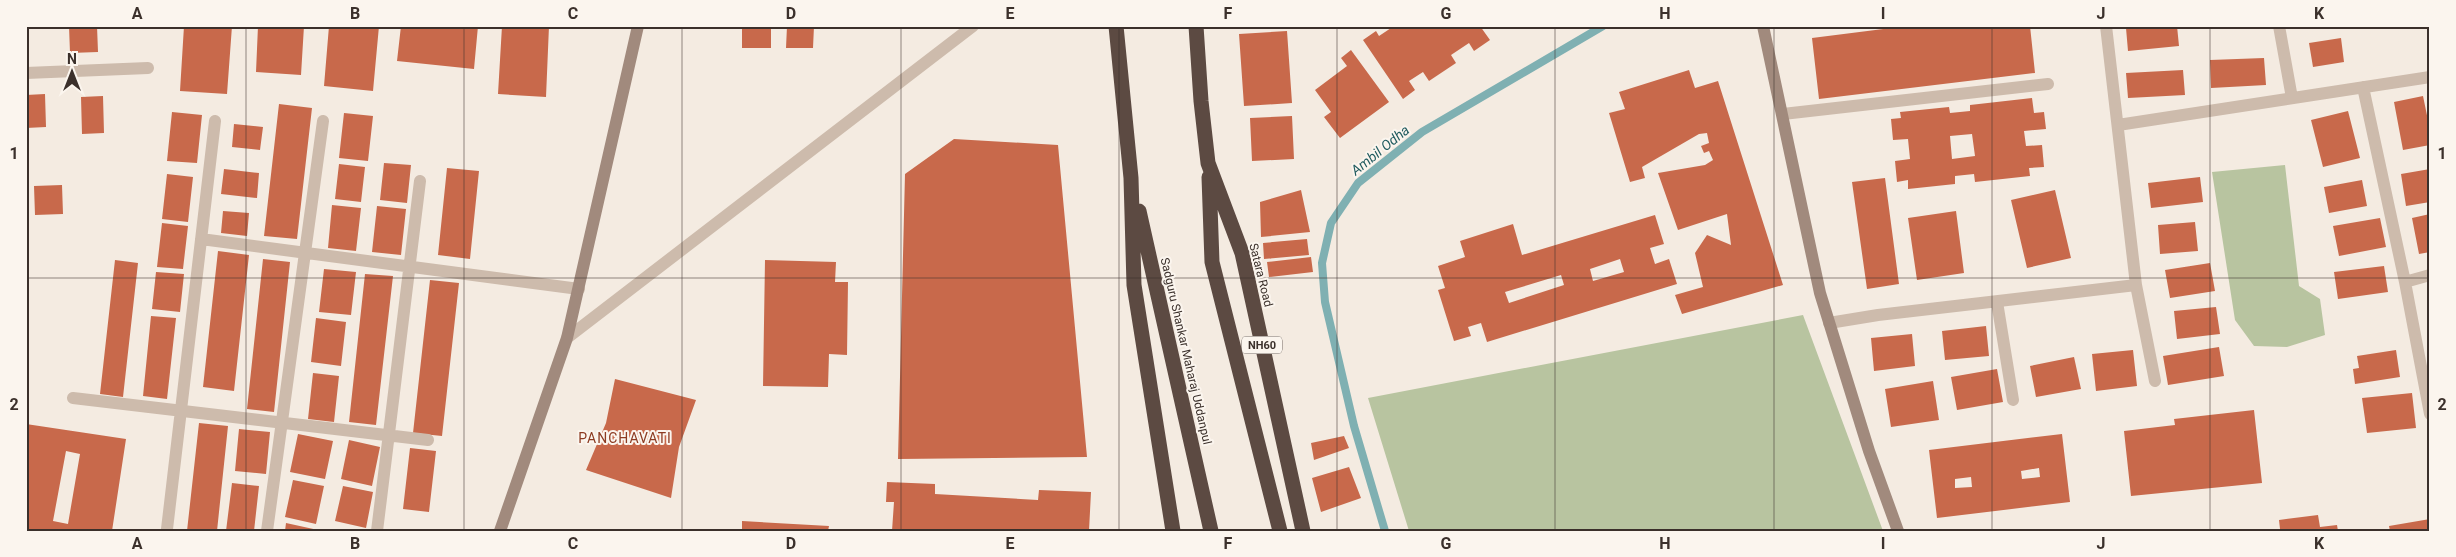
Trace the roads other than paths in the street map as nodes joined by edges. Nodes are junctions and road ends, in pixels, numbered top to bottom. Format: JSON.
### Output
{"nodes":[{"id":1,"x":638,"y":26,"type":"edge"},
{"id":2,"x":973,"y":26,"type":"edge"},
{"id":3,"x":1116,"y":26,"type":"edge"},
{"id":4,"x":1196,"y":26,"type":"edge"},
{"id":5,"x":1763,"y":26,"type":"edge"},
{"id":6,"x":2106,"y":26,"type":"edge"},
{"id":7,"x":2279,"y":26,"type":"edge"},
{"id":8,"x":148,"y":68,"type":"dead end"},
{"id":9,"x":26,"y":73,"type":"edge"},
{"id":10,"x":2430,"y":77,"type":"edge"},
{"id":11,"x":2048,"y":84,"type":"dead end"},
{"id":12,"x":2363,"y":87,"type":"junction"},
{"id":13,"x":2292,"y":98,"type":"junction"},
{"id":14,"x":1783,"y":114,"type":"junction"},
{"id":15,"x":215,"y":121,"type":"dead end"},
{"id":16,"x":323,"y":121,"type":"dead end"},
{"id":17,"x":2118,"y":126,"type":"junction"},
{"id":18,"x":1208,"y":163,"type":"junction"},
{"id":19,"x":1131,"y":178,"type":"junction"},
{"id":20,"x":420,"y":181,"type":"dead end"},
{"id":21,"x":201,"y":239,"type":"junction"},
{"id":22,"x":305,"y":253,"type":"junction"},
{"id":23,"x":410,"y":266,"type":"junction"},
{"id":24,"x":2430,"y":276,"type":"edge"},
{"id":25,"x":2405,"y":282,"type":"junction"},
{"id":26,"x":2136,"y":285,"type":"junction"},
{"id":27,"x":579,"y":289,"type":"junction"},
{"id":28,"x":1996,"y":302,"type":"junction"},
{"id":29,"x":1829,"y":323,"type":"junction"},
{"id":30,"x":568,"y":338,"type":"junction"},
{"id":31,"x":2155,"y":381,"type":"dead end"},
{"id":32,"x":73,"y":398,"type":"dead end"},
{"id":33,"x":2014,"y":400,"type":"dead end"},
{"id":34,"x":180,"y":410,"type":"junction"},
{"id":35,"x":2430,"y":414,"type":"edge"},
{"id":36,"x":282,"y":422,"type":"junction"},
{"id":37,"x":389,"y":435,"type":"junction"},
{"id":38,"x":428,"y":440,"type":"dead end"},
{"id":39,"x":166,"y":529,"type":"dead end"},
{"id":40,"x":267,"y":531,"type":"edge"},
{"id":41,"x":377,"y":531,"type":"edge"},
{"id":42,"x":500,"y":531,"type":"edge"},
{"id":43,"x":1173,"y":531,"type":"edge"},
{"id":44,"x":1211,"y":531,"type":"edge"},
{"id":45,"x":1280,"y":531,"type":"edge"},
{"id":46,"x":1303,"y":531,"type":"edge"},
{"id":47,"x":1898,"y":531,"type":"edge"}],
"edges":[{"from":1,"to":27,"type":"street"},
{"from":2,"to":30,"type":"street"},
{"from":3,"to":19,"type":"highway"},
{"from":4,"to":18,"type":"highway","name":"Satara Road","number":"NH60"},
{"from":5,"to":14,"type":"street"},
{"from":6,"to":17,"type":"street"},
{"from":7,"to":13,"type":"street"},
{"from":8,"to":9,"type":"street"},
{"from":10,"to":12,"type":"street"},
{"from":11,"to":14,"type":"street"},
{"from":12,"to":13,"type":"street"},
{"from":12,"to":25,"type":"street"},
{"from":13,"to":17,"type":"street"},
{"from":14,"to":29,"type":"street"},
{"from":15,"to":21,"type":"street"},
{"from":16,"to":22,"type":"street"},
{"from":17,"to":26,"type":"street"},
{"from":18,"to":45,"type":"highway"},
{"from":18,"to":46,"type":"highway","name":"Satara Road","number":"NH60"},
{"from":19,"to":43,"type":"highway"},
{"from":19,"to":44,"type":"highway","name":"Sadguru Shankar Maharaj Uddanpul"},
{"from":20,"to":23,"type":"street"},
{"from":21,"to":22,"type":"street"},
{"from":21,"to":34,"type":"street"},
{"from":22,"to":23,"type":"street"},
{"from":22,"to":36,"type":"street"},
{"from":23,"to":27,"type":"street"},
{"from":23,"to":37,"type":"street"},
{"from":24,"to":25,"type":"street"},
{"from":25,"to":35,"type":"street"},
{"from":26,"to":28,"type":"street"},
{"from":26,"to":31,"type":"street"},
{"from":27,"to":30,"type":"street"},
{"from":28,"to":29,"type":"street"},
{"from":28,"to":33,"type":"street"},
{"from":29,"to":47,"type":"street"},
{"from":30,"to":42,"type":"street"},
{"from":32,"to":34,"type":"street"},
{"from":34,"to":36,"type":"street"},
{"from":34,"to":39,"type":"street"},
{"from":36,"to":37,"type":"street"},
{"from":36,"to":40,"type":"street"},
{"from":37,"to":38,"type":"street"},
{"from":37,"to":41,"type":"street"}]}
